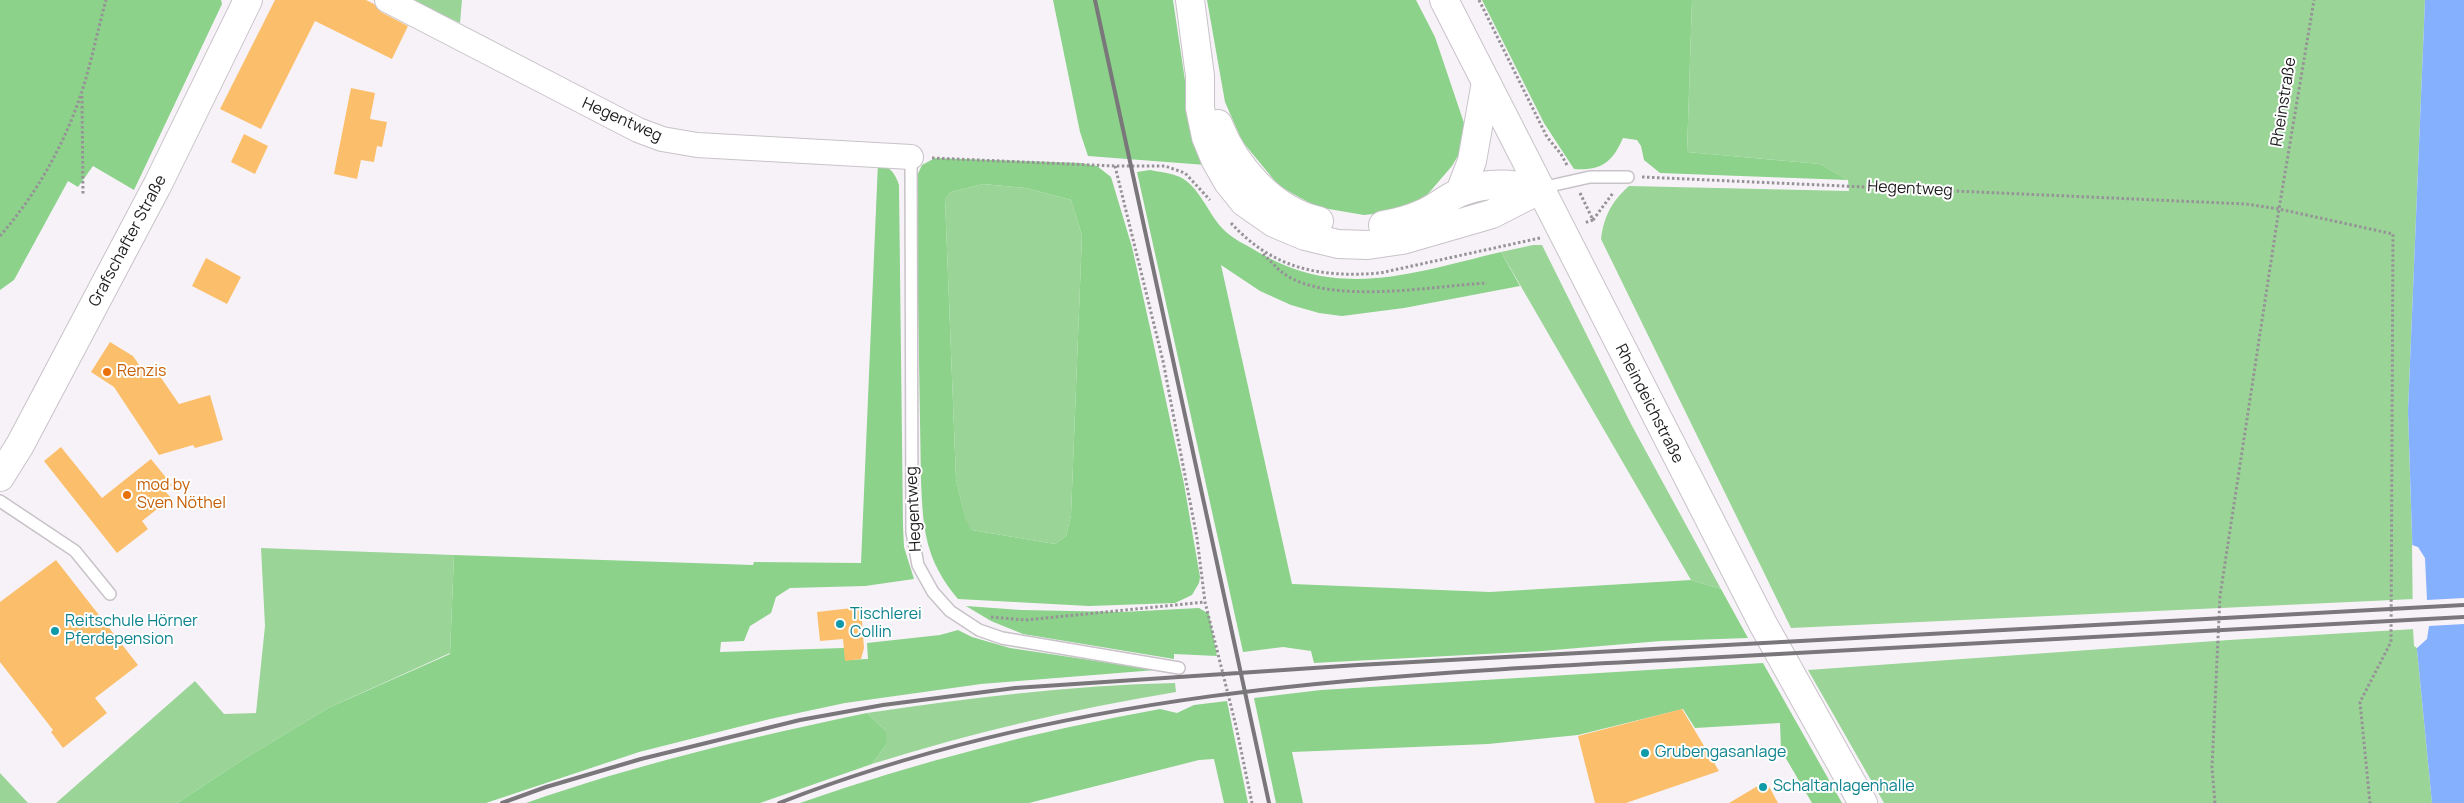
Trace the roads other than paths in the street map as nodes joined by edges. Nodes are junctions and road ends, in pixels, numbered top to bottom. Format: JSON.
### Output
{"nodes":[{"id":1,"x":248,"y":0,"type":"edge"},
{"id":2,"x":387,"y":0,"type":"edge"},
{"id":3,"x":1190,"y":0,"type":"edge"},
{"id":4,"x":1444,"y":0,"type":"edge"},
{"id":5,"x":1200,"y":76,"type":"junction"},
{"id":6,"x":1486,"y":82,"type":"junction"},
{"id":7,"x":912,"y":157,"type":"joint"},
{"id":8,"x":1628,"y":177,"type":"road end"},
{"id":9,"x":1541,"y":188,"type":"junction"},
{"id":10,"x":1460,"y":192,"type":"junction"},
{"id":11,"x":0,"y":477,"type":"edge"},
{"id":12,"x":0,"y":501,"type":"edge"},
{"id":13,"x":110,"y":594,"type":"dead end"},
{"id":14,"x":1179,"y":668,"type":"dead end"},
{"id":15,"x":1864,"y":803,"type":"edge"}],
"edges":[{"from":1,"to":11,"type":"main road","name":"Grafschafter Straße"},
{"from":2,"to":7,"type":"street","name":"Hegentweg"},
{"from":3,"to":5,"type":"main road"},
{"from":4,"to":6,"type":"main road","name":"Rheindeichstraße"},
{"from":5,"to":9,"type":"main road"},
{"from":5,"to":10,"type":"main road"},
{"from":6,"to":9,"type":"main road","name":"Rheindeichstraße"},
{"from":6,"to":10,"type":"main road"},
{"from":7,"to":14,"type":"lane","name":"Hegentweg"},
{"from":8,"to":9,"type":"lane"},
{"from":9,"to":10,"type":"main road"},
{"from":9,"to":15,"type":"main road","name":"Rheindeichstraße"},
{"from":12,"to":13,"type":"lane"}]}
